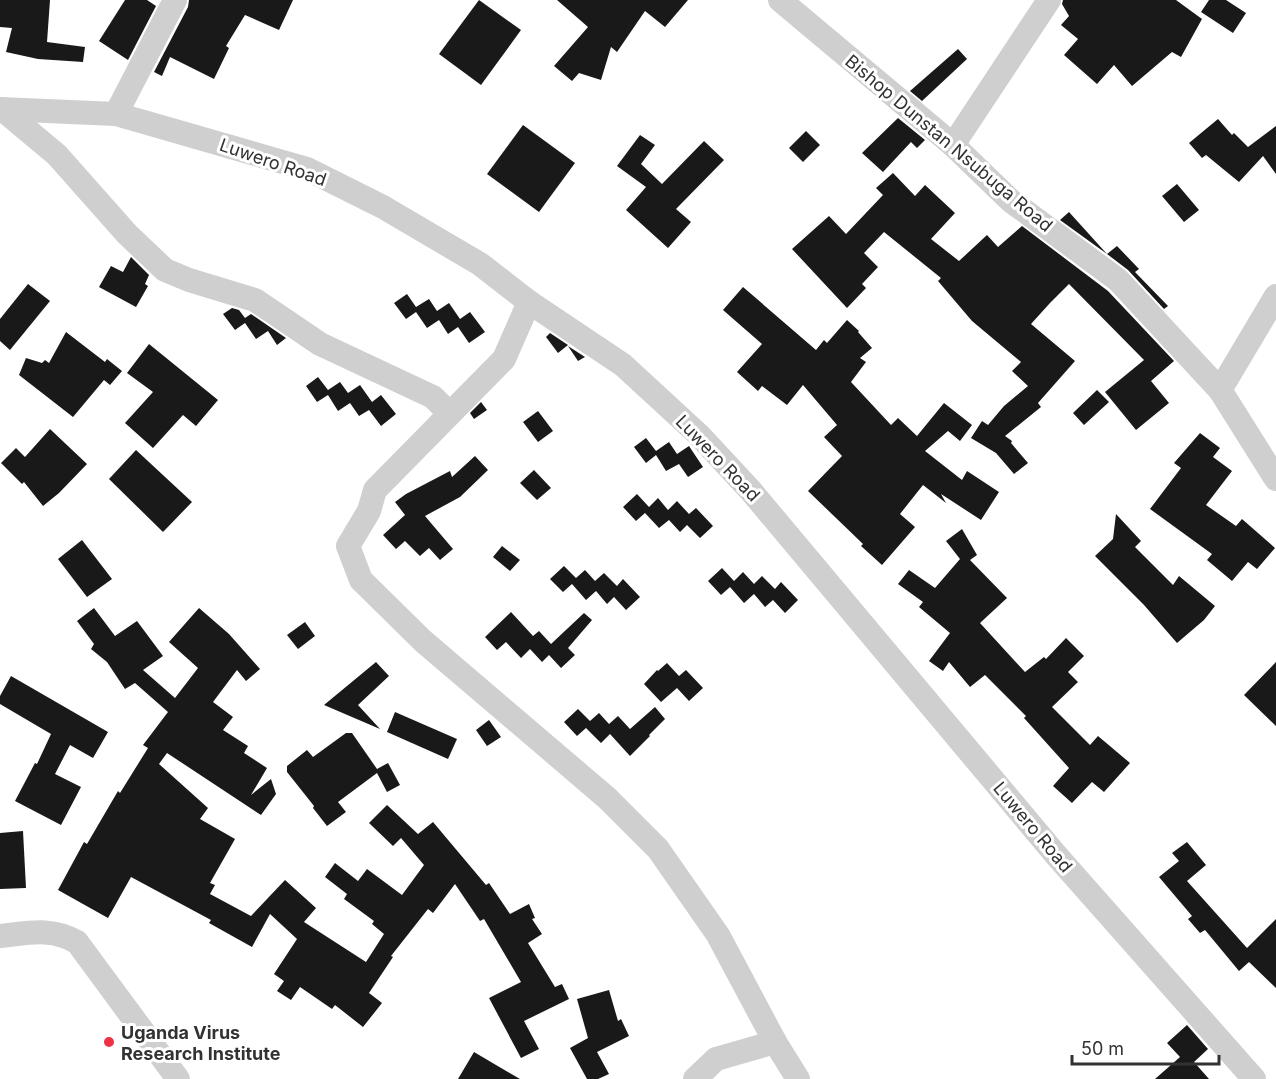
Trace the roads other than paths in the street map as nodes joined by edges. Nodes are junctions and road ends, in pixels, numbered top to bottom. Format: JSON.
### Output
{"nodes":[{"id":1,"x":175,"y":0,"type":"edge"},
{"id":2,"x":780,"y":0,"type":"edge"},
{"id":3,"x":1049,"y":0,"type":"edge"},
{"id":4,"x":1,"y":109,"type":"edge"},
{"id":5,"x":116,"y":114,"type":"junction"},
{"id":6,"x":953,"y":145,"type":"junction"},
{"id":7,"x":1276,"y":296,"type":"edge"},
{"id":8,"x":529,"y":302,"type":"junction"},
{"id":9,"x":1220,"y":390,"type":"junction"},
{"id":10,"x":450,"y":412,"type":"junction"},
{"id":11,"x":1276,"y":478,"type":"edge"},
{"id":12,"x":0,"y":936,"type":"edge"},
{"id":13,"x":775,"y":1042,"type":"junction"},
{"id":14,"x":178,"y":1079,"type":"edge"},
{"id":15,"x":695,"y":1079,"type":"edge"},
{"id":16,"x":798,"y":1079,"type":"edge"},
{"id":17,"x":1254,"y":1079,"type":"edge"}],
"edges":[{"from":1,"to":5,"type":"street"},
{"from":2,"to":6,"type":"street","name":"Bishop Dunstan Nsubuga Road"},
{"from":3,"to":6,"type":"street"},
{"from":4,"to":5,"type":"street","name":"Luwero Road"},
{"from":4,"to":10,"type":"street"},
{"from":5,"to":8,"type":"street","name":"Luwero Road"},
{"from":6,"to":9,"type":"street","name":"Bishop Dunstan Nsubuga Road"},
{"from":7,"to":9,"type":"street"},
{"from":8,"to":10,"type":"street"},
{"from":8,"to":17,"type":"street","name":"Luwero Road"},
{"from":9,"to":11,"type":"street","name":"Bishop Dunstan Nsubuga Road"},
{"from":10,"to":13,"type":"street"},
{"from":12,"to":14,"type":"street"},
{"from":13,"to":15,"type":"street"},
{"from":13,"to":16,"type":"street"}]}
